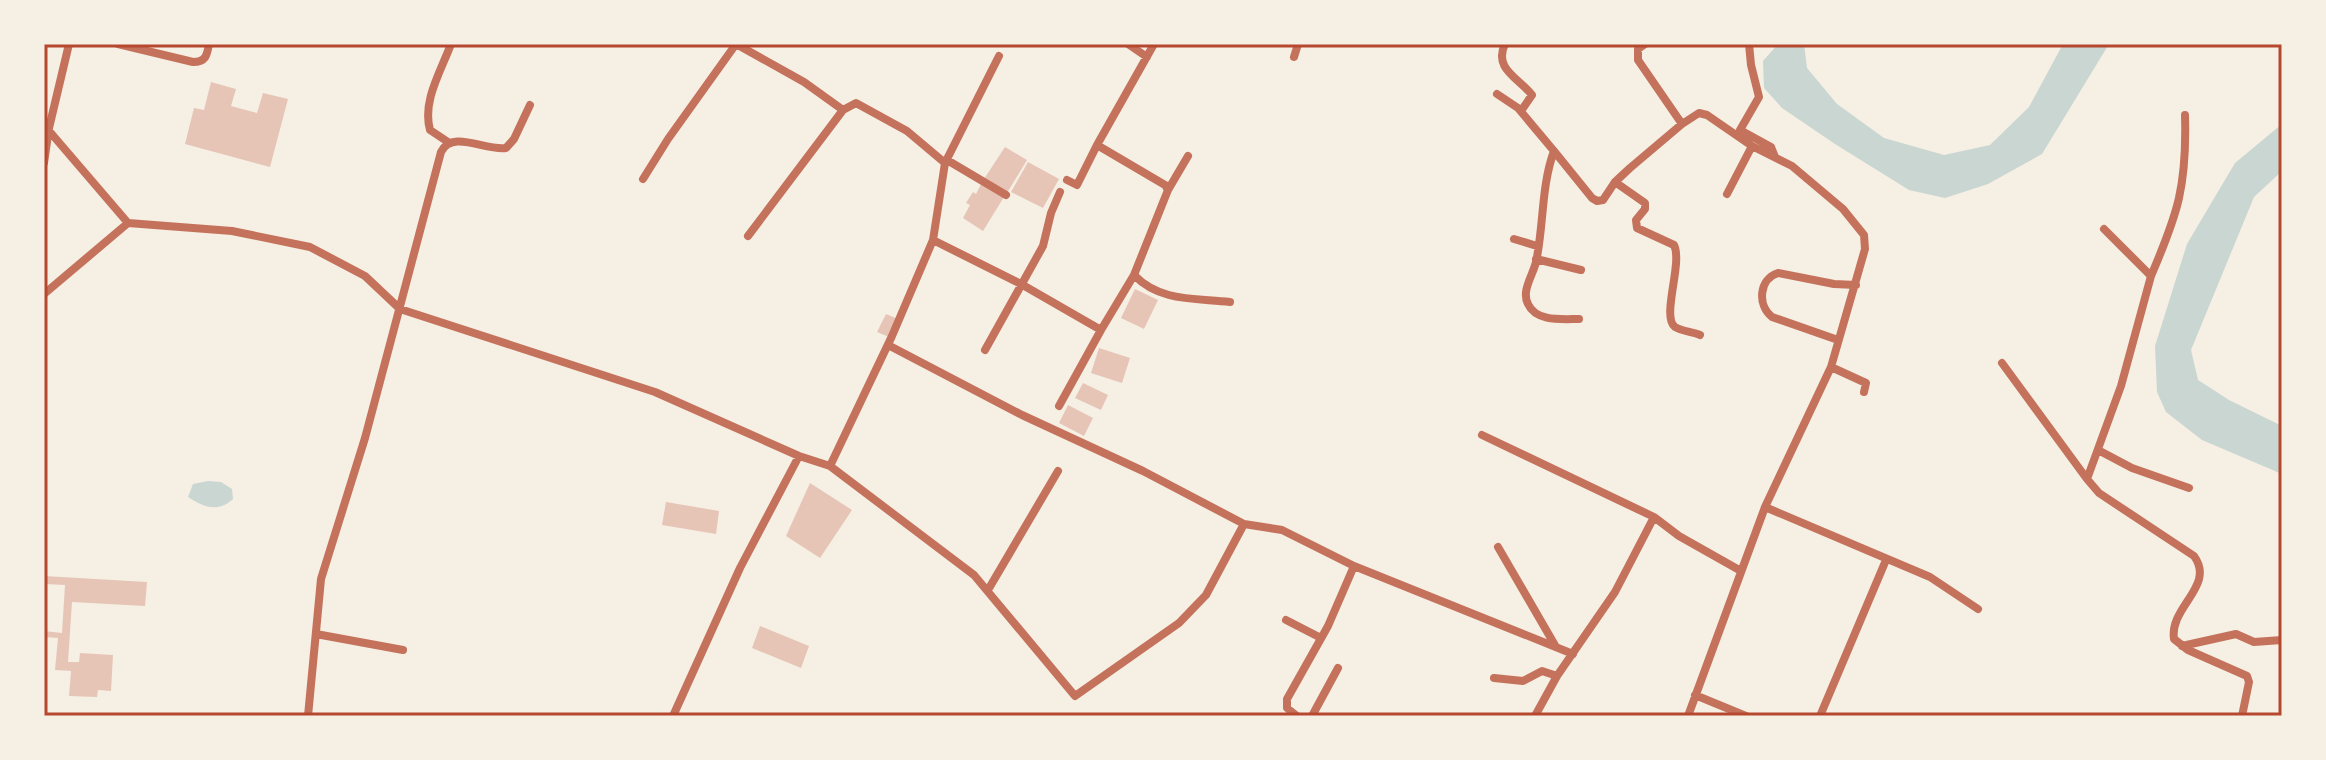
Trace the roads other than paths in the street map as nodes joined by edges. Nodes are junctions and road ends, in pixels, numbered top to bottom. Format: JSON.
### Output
{"nodes":[{"id":1,"x":69,"y":44,"type":"edge"},
{"id":2,"x":118,"y":44,"type":"edge"},
{"id":3,"x":209,"y":44,"type":"edge"},
{"id":4,"x":451,"y":44,"type":"edge"},
{"id":5,"x":1128,"y":44,"type":"edge"},
{"id":6,"x":1154,"y":44,"type":"edge"},
{"id":7,"x":1298,"y":44,"type":"edge"},
{"id":8,"x":1505,"y":44,"type":"edge"},
{"id":9,"x":1645,"y":44,"type":"edge"},
{"id":10,"x":1749,"y":44,"type":"edge"},
{"id":11,"x":999,"y":56,"type":"dead end"},
{"id":12,"x":1147,"y":57,"type":"junction"},
{"id":13,"x":1294,"y":57,"type":"dead end"},
{"id":14,"x":1497,"y":94,"type":"dead end"},
{"id":15,"x":530,"y":105,"type":"dead end"},
{"id":16,"x":843,"y":110,"type":"junction"},
{"id":17,"x":1521,"y":111,"type":"junction"},
{"id":18,"x":2185,"y":115,"type":"dead end"},
{"id":19,"x":1682,"y":124,"type":"junction"},
{"id":20,"x":46,"y":126,"type":"edge"},
{"id":21,"x":448,"y":142,"type":"junction"},
{"id":22,"x":1097,"y":145,"type":"junction"},
{"id":23,"x":1752,"y":146,"type":"junction"},
{"id":24,"x":1554,"y":151,"type":"junction"},
{"id":25,"x":1188,"y":156,"type":"dead end"},
{"id":26,"x":1775,"y":157,"type":"junction"},
{"id":27,"x":946,"y":162,"type":"junction"},
{"id":28,"x":44,"y":163,"type":"edge"},
{"id":29,"x":643,"y":179,"type":"dead end"},
{"id":30,"x":1067,"y":180,"type":"dead end"},
{"id":31,"x":1615,"y":182,"type":"junction"},
{"id":32,"x":1168,"y":190,"type":"junction"},
{"id":33,"x":1060,"y":192,"type":"dead end"},
{"id":34,"x":1727,"y":194,"type":"dead end"},
{"id":35,"x":1006,"y":195,"type":"dead end"},
{"id":36,"x":128,"y":223,"type":"junction"},
{"id":37,"x":2104,"y":229,"type":"dead end"},
{"id":38,"x":748,"y":236,"type":"dead end"},
{"id":39,"x":1514,"y":239,"type":"dead end"},
{"id":40,"x":933,"y":240,"type":"junction"},
{"id":41,"x":1537,"y":246,"type":"junction"},
{"id":42,"x":1536,"y":259,"type":"junction"},
{"id":43,"x":1581,"y":270,"type":"dead end"},
{"id":44,"x":1134,"y":275,"type":"junction"},
{"id":45,"x":2151,"y":276,"type":"junction"},
{"id":46,"x":1021,"y":284,"type":"junction"},
{"id":47,"x":1856,"y":285,"type":"junction"},
{"id":48,"x":44,"y":294,"type":"edge"},
{"id":49,"x":1230,"y":302,"type":"dead end"},
{"id":50,"x":400,"y":309,"type":"junction"},
{"id":51,"x":1579,"y":319,"type":"dead end"},
{"id":52,"x":1101,"y":330,"type":"junction"},
{"id":53,"x":1700,"y":335,"type":"dead end"},
{"id":54,"x":1838,"y":340,"type":"junction"},
{"id":55,"x":888,"y":345,"type":"junction"},
{"id":56,"x":985,"y":350,"type":"dead end"},
{"id":57,"x":2002,"y":363,"type":"dead end"},
{"id":58,"x":1831,"y":367,"type":"junction"},
{"id":59,"x":1864,"y":392,"type":"dead end"},
{"id":60,"x":1059,"y":406,"type":"dead end"},
{"id":61,"x":1482,"y":435,"type":"dead end"},
{"id":62,"x":2098,"y":450,"type":"junction"},
{"id":63,"x":799,"y":456,"type":"junction"},
{"id":64,"x":830,"y":466,"type":"junction"},
{"id":65,"x":1058,"y":471,"type":"dead end"},
{"id":66,"x":2087,"y":479,"type":"junction"},
{"id":67,"x":2189,"y":488,"type":"dead end"},
{"id":68,"x":1765,"y":507,"type":"junction"},
{"id":69,"x":1654,"y":517,"type":"junction"},
{"id":70,"x":1244,"y":524,"type":"junction"},
{"id":71,"x":1498,"y":547,"type":"dead end"},
{"id":72,"x":1886,"y":560,"type":"junction"},
{"id":73,"x":1354,"y":566,"type":"junction"},
{"id":74,"x":1741,"y":571,"type":"junction"},
{"id":75,"x":988,"y":590,"type":"junction"},
{"id":76,"x":1978,"y":609,"type":"dead end"},
{"id":77,"x":1286,"y":620,"type":"dead end"},
{"id":78,"x":316,"y":634,"type":"junction"},
{"id":79,"x":1321,"y":638,"type":"junction"},
{"id":80,"x":2282,"y":640,"type":"edge"},
{"id":81,"x":2182,"y":646,"type":"junction"},
{"id":82,"x":1556,"y":648,"type":"junction"},
{"id":83,"x":403,"y":650,"type":"dead end"},
{"id":84,"x":1573,"y":654,"type":"junction"},
{"id":85,"x":1338,"y":668,"type":"dead end"},
{"id":86,"x":1557,"y":676,"type":"junction"},
{"id":87,"x":1494,"y":678,"type":"dead end"},
{"id":88,"x":1695,"y":695,"type":"junction"},
{"id":89,"x":308,"y":716,"type":"edge"},
{"id":90,"x":673,"y":716,"type":"edge"},
{"id":91,"x":1297,"y":716,"type":"edge"},
{"id":92,"x":1312,"y":716,"type":"edge"},
{"id":93,"x":1535,"y":716,"type":"edge"},
{"id":94,"x":1688,"y":716,"type":"edge"},
{"id":95,"x":1746,"y":716,"type":"edge"},
{"id":96,"x":1820,"y":716,"type":"edge"},
{"id":97,"x":2242,"y":716,"type":"edge"}],
"edges":[{"from":1,"to":20,"type":"street"},
{"from":2,"to":3,"type":"street"},
{"from":4,"to":21,"type":"street"},
{"from":5,"to":12,"type":"street"},
{"from":6,"to":12,"type":"street"},
{"from":7,"to":13,"type":"street"},
{"from":8,"to":17,"type":"street"},
{"from":9,"to":19,"type":"street"},
{"from":10,"to":26,"type":"street"},
{"from":11,"to":27,"type":"street"},
{"from":12,"to":22,"type":"street"},
{"from":14,"to":17,"type":"street"},
{"from":15,"to":21,"type":"street"},
{"from":16,"to":27,"type":"street"},
{"from":16,"to":29,"type":"street"},
{"from":16,"to":38,"type":"street"},
{"from":17,"to":24,"type":"street"},
{"from":18,"to":45,"type":"street"},
{"from":19,"to":23,"type":"street"},
{"from":19,"to":31,"type":"street"},
{"from":20,"to":28,"type":"street"},
{"from":20,"to":36,"type":"street"},
{"from":21,"to":50,"type":"street"},
{"from":22,"to":30,"type":"street"},
{"from":22,"to":32,"type":"street"},
{"from":23,"to":26,"type":"street"},
{"from":23,"to":34,"type":"street"},
{"from":24,"to":31,"type":"street"},
{"from":24,"to":41,"type":"street"},
{"from":25,"to":32,"type":"street"},
{"from":26,"to":47,"type":"street"},
{"from":27,"to":35,"type":"street"},
{"from":27,"to":40,"type":"street"},
{"from":31,"to":53,"type":"street"},
{"from":32,"to":44,"type":"street"},
{"from":33,"to":46,"type":"street"},
{"from":36,"to":48,"type":"street"},
{"from":36,"to":50,"type":"street"},
{"from":37,"to":45,"type":"street"},
{"from":39,"to":41,"type":"street"},
{"from":40,"to":46,"type":"street"},
{"from":40,"to":55,"type":"street"},
{"from":41,"to":42,"type":"street"},
{"from":42,"to":43,"type":"street"},
{"from":42,"to":51,"type":"street"},
{"from":44,"to":49,"type":"street"},
{"from":44,"to":52,"type":"street"},
{"from":45,"to":62,"type":"street"},
{"from":46,"to":52,"type":"street"},
{"from":46,"to":56,"type":"street"},
{"from":47,"to":54,"type":"street"},
{"from":47,"to":54,"type":"street"},
{"from":50,"to":63,"type":"street"},
{"from":50,"to":78,"type":"street"},
{"from":52,"to":60,"type":"street"},
{"from":54,"to":58,"type":"street"},
{"from":55,"to":64,"type":"street"},
{"from":55,"to":70,"type":"street"},
{"from":57,"to":66,"type":"street"},
{"from":58,"to":59,"type":"street"},
{"from":58,"to":68,"type":"street"},
{"from":61,"to":69,"type":"street"},
{"from":62,"to":66,"type":"street"},
{"from":62,"to":67,"type":"street"},
{"from":63,"to":64,"type":"street"},
{"from":63,"to":90,"type":"street"},
{"from":64,"to":75,"type":"street"},
{"from":65,"to":75,"type":"street"},
{"from":66,"to":81,"type":"street"},
{"from":68,"to":72,"type":"street"},
{"from":68,"to":74,"type":"street"},
{"from":69,"to":74,"type":"street"},
{"from":69,"to":84,"type":"street"},
{"from":70,"to":73,"type":"street"},
{"from":70,"to":75,"type":"street"},
{"from":71,"to":82,"type":"street"},
{"from":72,"to":76,"type":"street"},
{"from":72,"to":96,"type":"street"},
{"from":73,"to":79,"type":"street"},
{"from":73,"to":82,"type":"street"},
{"from":74,"to":88,"type":"street"},
{"from":77,"to":79,"type":"street"},
{"from":78,"to":83,"type":"street"},
{"from":78,"to":89,"type":"street"},
{"from":79,"to":91,"type":"street"},
{"from":80,"to":81,"type":"street"},
{"from":81,"to":97,"type":"street"},
{"from":82,"to":84,"type":"street"},
{"from":84,"to":86,"type":"street"},
{"from":85,"to":92,"type":"street"},
{"from":86,"to":87,"type":"street"},
{"from":86,"to":93,"type":"street"},
{"from":88,"to":94,"type":"street"},
{"from":88,"to":95,"type":"street"}]}
